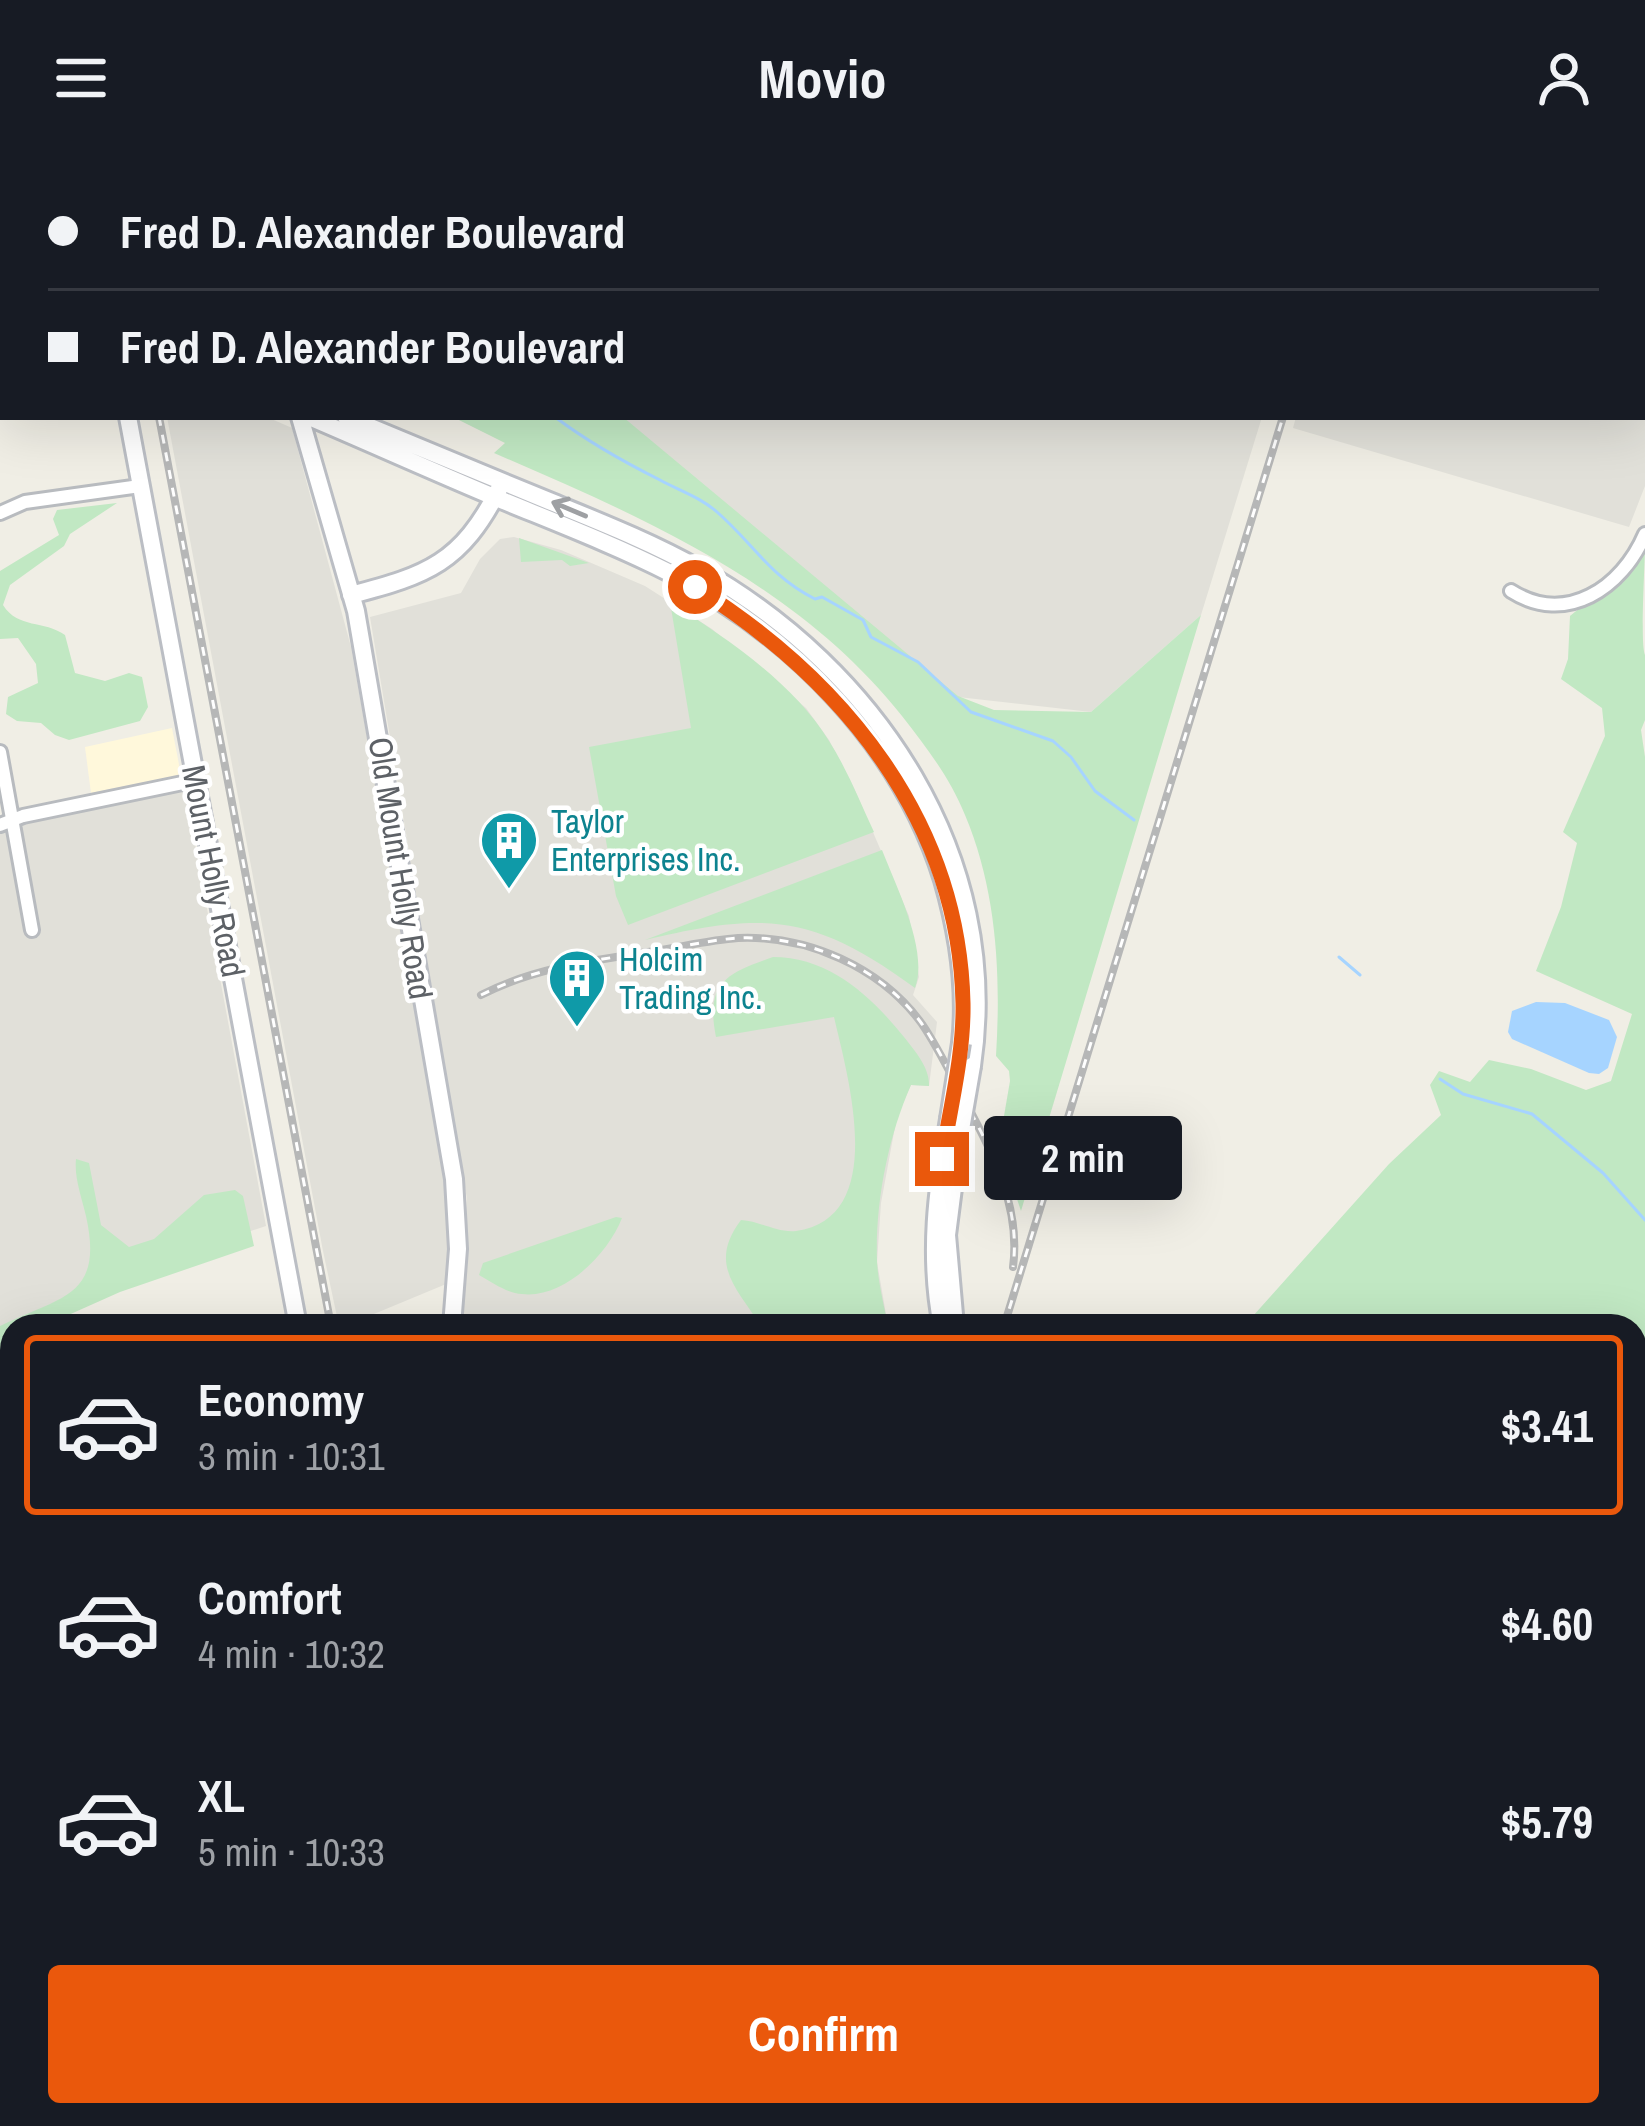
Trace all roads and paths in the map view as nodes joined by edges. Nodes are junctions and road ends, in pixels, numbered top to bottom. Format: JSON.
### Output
{"nodes":[{"id":1,"x":129,"y":420,"type":"edge"},
{"id":2,"x":310,"y":420,"type":"edge"},
{"id":3,"x":313,"y":420,"type":"edge"},
{"id":4,"x":352,"y":420,"type":"edge"},
{"id":5,"x":140,"y":486,"type":"junction"},
{"id":6,"x":499,"y":490,"type":"junction"},
{"id":7,"x":0,"y":513,"type":"edge"},
{"id":8,"x":1645,"y":534,"type":"edge"},
{"id":9,"x":1510,"y":591,"type":"dead end"},
{"id":10,"x":352,"y":595,"type":"junction"},
{"id":11,"x":0,"y":752,"type":"edge"},
{"id":12,"x":196,"y":780,"type":"junction"},
{"id":13,"x":6,"y":822,"type":"edge"},
{"id":14,"x":32,"y":930,"type":"dead end"},
{"id":15,"x":296,"y":1314,"type":"edge"},
{"id":16,"x":453,"y":1314,"type":"edge"},
{"id":17,"x":940,"y":1314,"type":"edge"},
{"id":18,"x":953,"y":1314,"type":"edge"}],
"edges":[{"from":1,"to":5,"type":"main road","name":"Mount Holly Road"},
{"from":2,"to":10,"type":"main road","name":"Old Mount Holly Road"},
{"from":3,"to":6,"type":"main road"},
{"from":4,"to":6,"type":"main road"},
{"from":5,"to":7,"type":"street"},
{"from":5,"to":12,"type":"main road","name":"Mount Holly Road"},
{"from":6,"to":10,"type":"main road"},
{"from":6,"to":17,"type":"main road","bridge":true},
{"from":18,"to":6,"type":"main road","one_way":true,"bridge":true},
{"from":8,"to":9,"type":"street"},
{"from":10,"to":16,"type":"main road","name":"Old Mount Holly Road"},
{"from":11,"to":13,"type":"street"},
{"from":12,"to":13,"type":"street"},
{"from":12,"to":15,"type":"main road","name":"Mount Holly Road"},
{"from":13,"to":14,"type":"street"}]}
